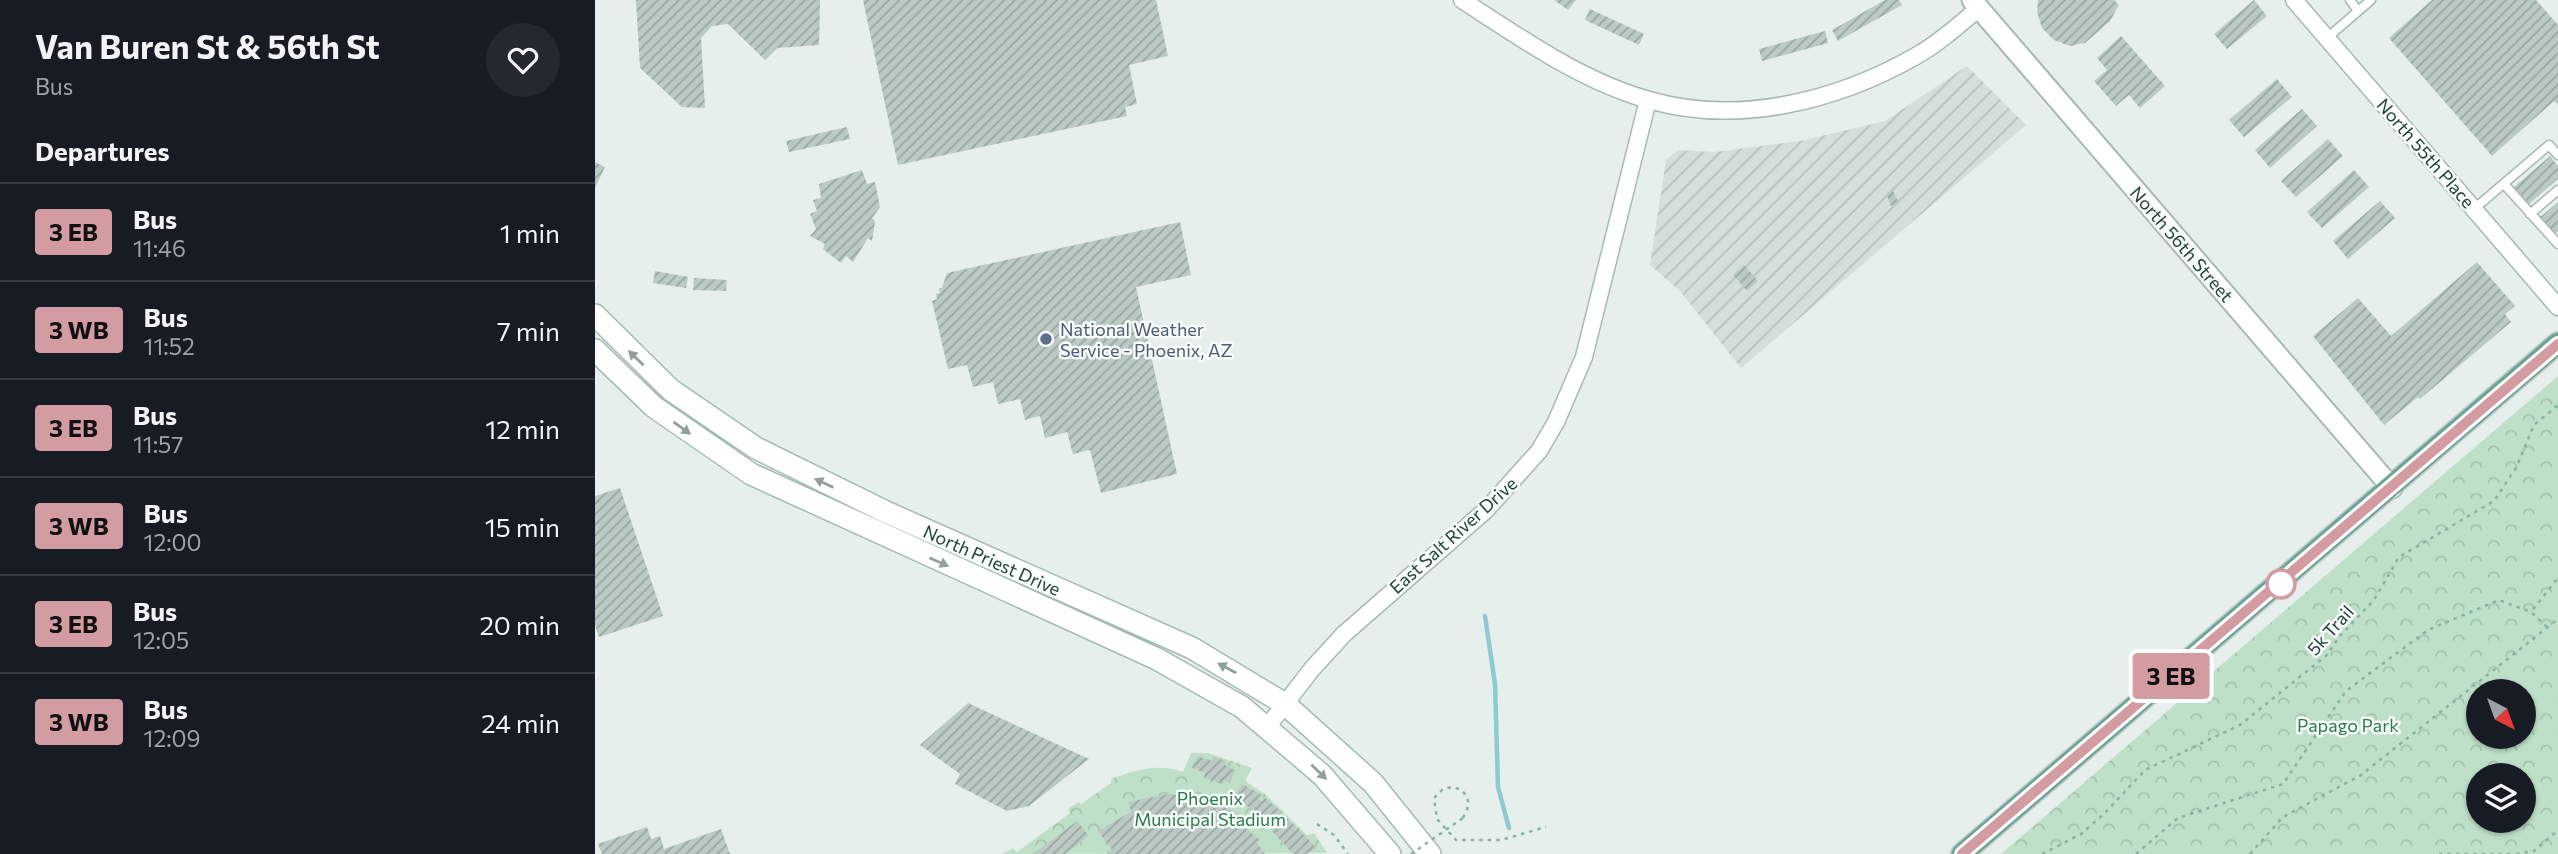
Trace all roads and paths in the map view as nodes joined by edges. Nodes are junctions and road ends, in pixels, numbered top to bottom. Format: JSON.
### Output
{"nodes":[{"id":1,"x":1462,"y":0,"type":"edge"},
{"id":2,"x":2294,"y":0,"type":"edge"},
{"id":3,"x":2350,"y":0,"type":"edge"},
{"id":4,"x":2371,"y":0,"type":"edge"},
{"id":5,"x":1976,"y":4,"type":"edge"},
{"id":6,"x":2358,"y":11,"type":"junction"},
{"id":7,"x":2327,"y":38,"type":"junction"},
{"id":8,"x":1648,"y":100,"type":"junction"},
{"id":9,"x":2558,"y":155,"type":"edge"},
{"id":10,"x":2504,"y":184,"type":"junction"},
{"id":11,"x":2558,"y":190,"type":"edge"},
{"id":12,"x":2474,"y":209,"type":"junction"},
{"id":13,"x":2531,"y":214,"type":"junction"},
{"id":14,"x":2558,"y":244,"type":"edge"},
{"id":15,"x":2558,"y":307,"type":"edge"},
{"id":16,"x":595,"y":315,"type":"edge"},
{"id":17,"x":2558,"y":344,"type":"edge"},
{"id":18,"x":595,"y":350,"type":"edge"},
{"id":19,"x":2558,"y":405,"type":"edge"},
{"id":20,"x":2392,"y":488,"type":"junction"},
{"id":21,"x":2558,"y":578,"type":"edge"},
{"id":22,"x":2531,"y":612,"type":"junction"},
{"id":23,"x":2558,"y":619,"type":"edge"},
{"id":24,"x":2547,"y":627,"type":"junction"},
{"id":25,"x":1285,"y":704,"type":"junction"},
{"id":26,"x":1268,"y":726,"type":"junction"},
{"id":27,"x":1317,"y":824,"type":"dead end"},
{"id":28,"x":1546,"y":827,"type":"dead end"},
{"id":29,"x":2558,"y":830,"type":"edge"},
{"id":30,"x":1348,"y":854,"type":"edge"},
{"id":31,"x":1390,"y":854,"type":"edge"},
{"id":32,"x":1411,"y":854,"type":"edge"},
{"id":33,"x":1430,"y":854,"type":"edge"},
{"id":34,"x":1962,"y":854,"type":"edge"},
{"id":35,"x":2042,"y":854,"type":"edge"},
{"id":36,"x":2136,"y":854,"type":"edge"},
{"id":37,"x":2251,"y":854,"type":"edge"},
{"id":38,"x":2439,"y":854,"type":"edge"},
{"id":39,"x":2511,"y":854,"type":"edge"},
{"id":40,"x":2516,"y":854,"type":"edge"}],
"edges":[{"from":1,"to":8,"type":"street"},
{"from":2,"to":7,"type":"street","name":"North 55th Place"},
{"from":3,"to":6,"type":"lane"},
{"from":4,"to":6,"type":"lane"},
{"from":5,"to":8,"type":"street"},
{"from":5,"to":20,"type":"street","name":"North 56th Street"},
{"from":6,"to":7,"type":"lane"},
{"from":7,"to":12,"type":"street","name":"North 55th Place"},
{"from":8,"to":25,"type":"street","name":"East Salt River Drive"},
{"from":9,"to":10,"type":"lane"},
{"from":10,"to":12,"type":"lane"},
{"from":10,"to":13,"type":"lane"},
{"from":11,"to":13,"type":"lane"},
{"from":12,"to":15,"type":"street","name":"North 55th Place"},
{"from":13,"to":14,"type":"lane"},
{"from":25,"to":16,"type":"main road","name":"North Priest Drive","one_way":true},
{"from":17,"to":20,"type":"main road"},
{"from":18,"to":26,"type":"main road","name":"North Priest Drive","one_way":true},
{"from":19,"to":35,"type":"path","name":"5k Trail"},
{"from":20,"to":34,"type":"main road"},
{"from":21,"to":22,"type":"path"},
{"from":22,"to":24,"type":"path"},
{"from":22,"to":36,"type":"path"},
{"from":23,"to":24,"type":"path"},
{"from":24,"to":37,"type":"path"},
{"from":25,"to":26,"type":"street","name":"East Salt River Drive"},
{"from":25,"to":33,"type":"main road","name":"North Priest Drive"},
{"from":26,"to":31,"type":"main road","name":"North Priest Drive","one_way":true},
{"from":27,"to":30,"type":"path"},
{"from":28,"to":32,"type":"path","bridge":true},
{"from":29,"to":40,"type":"path"},
{"from":38,"to":39,"type":"path"}]}
